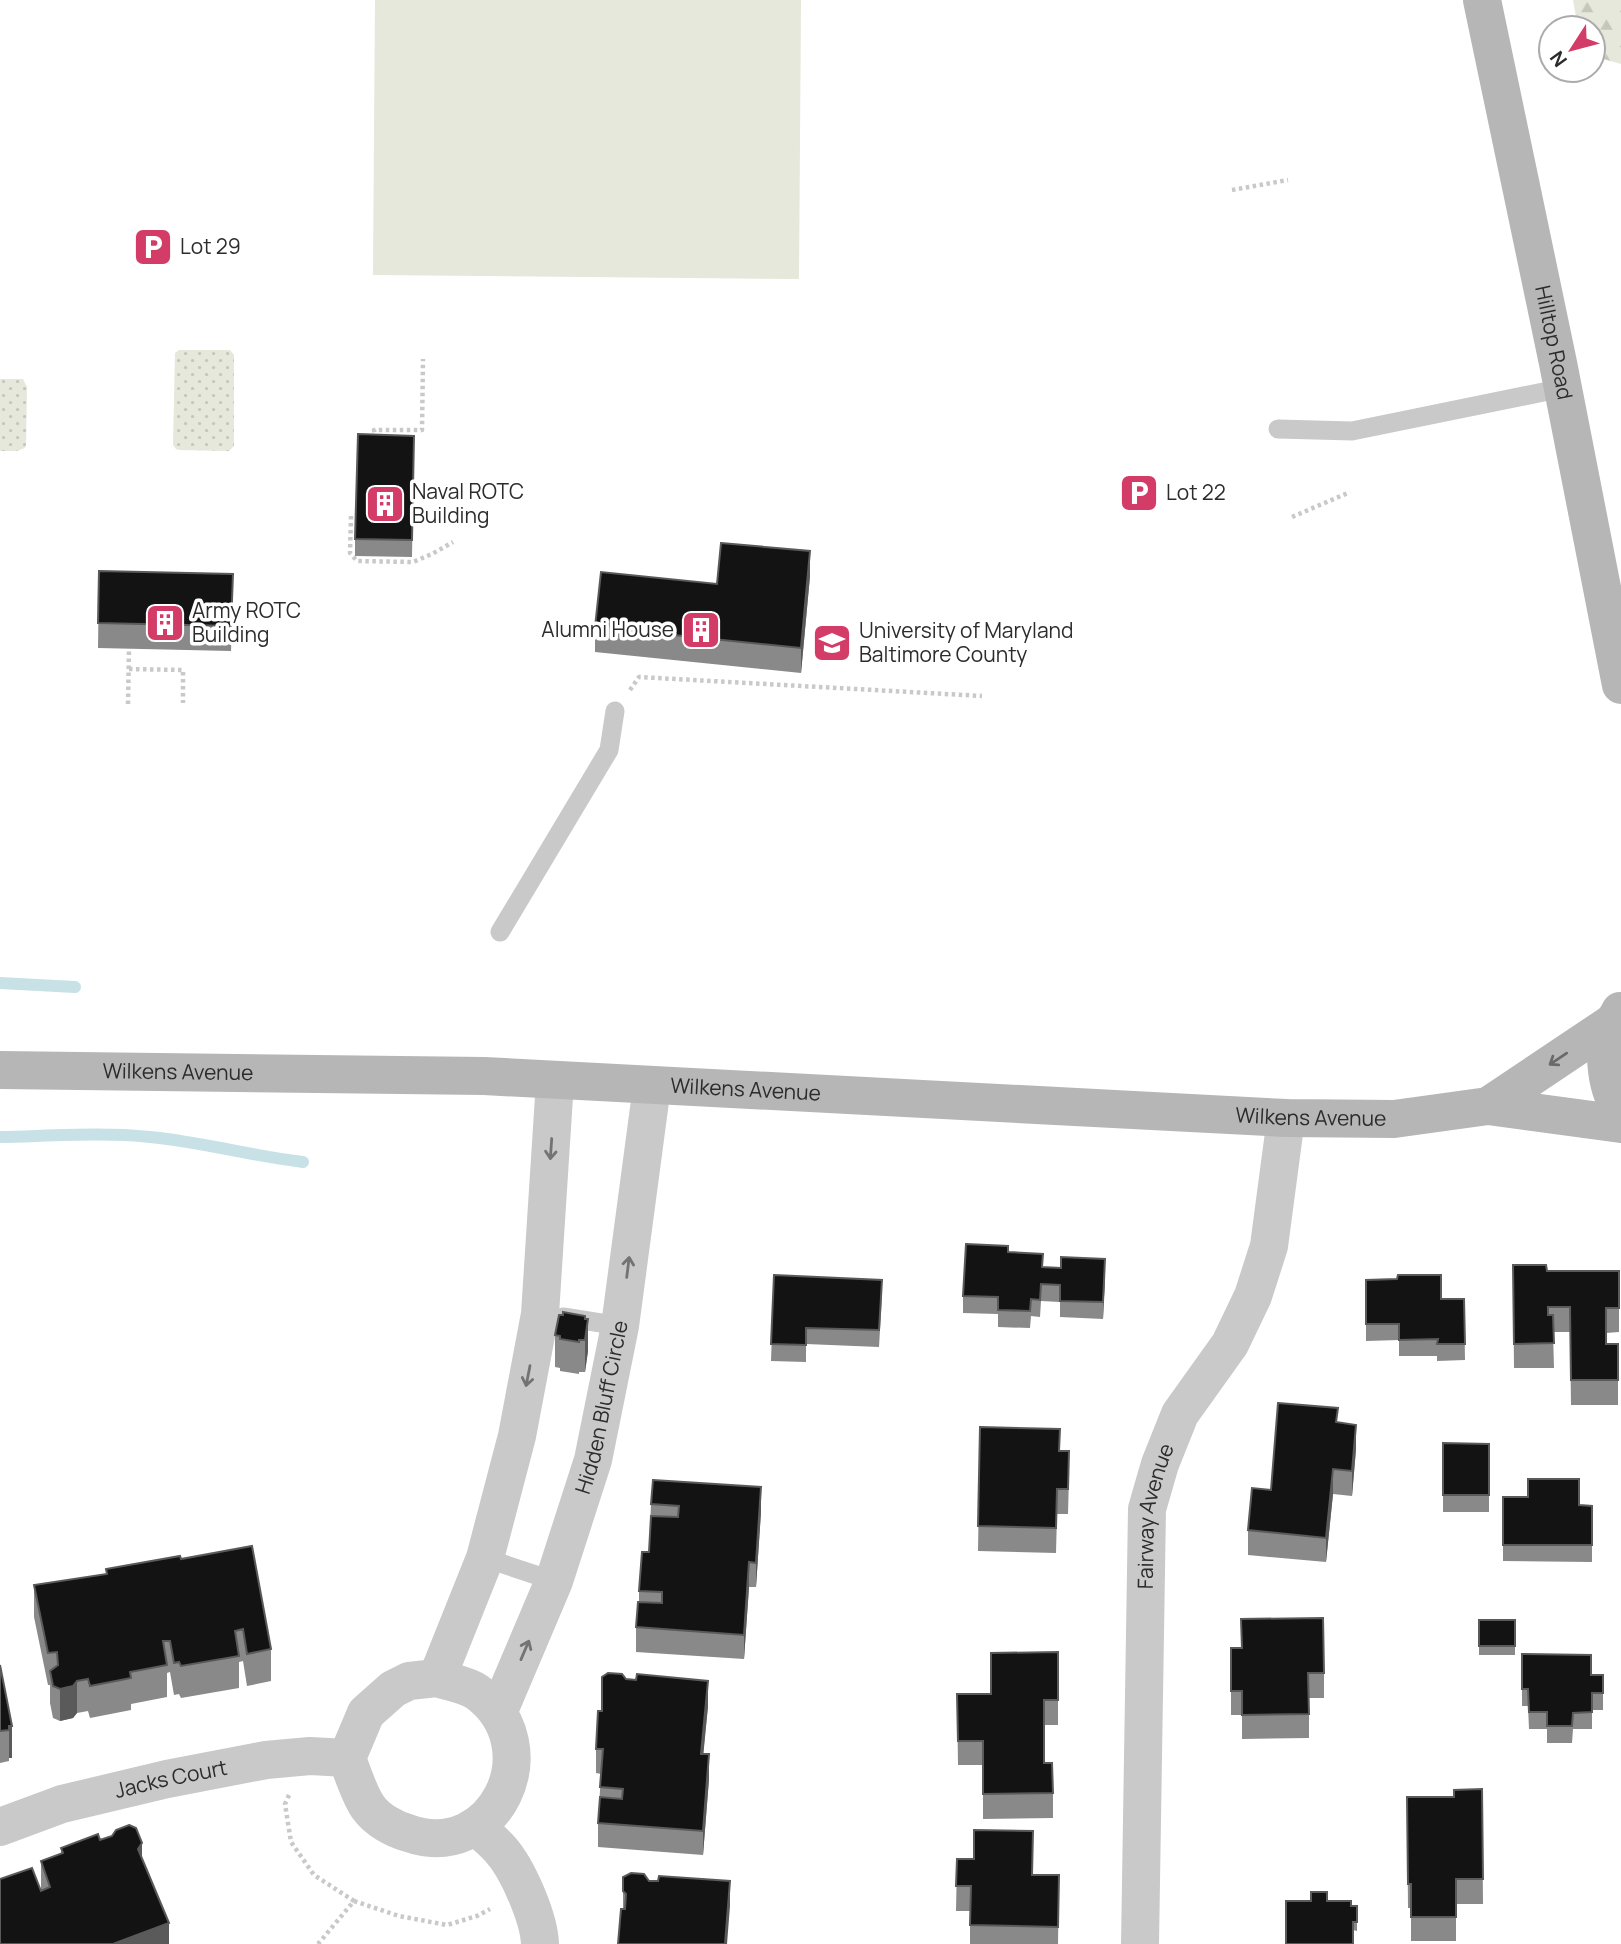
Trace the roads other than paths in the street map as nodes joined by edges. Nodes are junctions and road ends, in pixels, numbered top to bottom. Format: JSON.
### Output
{"nodes":[{"id":1,"x":1482,"y":0,"type":"edge"},
{"id":2,"x":1563,"y":388,"type":"junction"},
{"id":3,"x":1278,"y":429,"type":"dead end"},
{"id":4,"x":1621,"y":685,"type":"edge"},
{"id":5,"x":615,"y":710,"type":"dead end"},
{"id":6,"x":500,"y":932,"type":"dead end"},
{"id":7,"x":1618,"y":1015,"type":"edge"},
{"id":8,"x":0,"y":1070,"type":"edge"},
{"id":9,"x":555,"y":1081,"type":"junction"},
{"id":10,"x":652,"y":1086,"type":"junction"},
{"id":11,"x":1488,"y":1106,"type":"junction"},
{"id":12,"x":1621,"y":1108,"type":"edge"},
{"id":13,"x":1286,"y":1118,"type":"junction"},
{"id":14,"x":1621,"y":1124,"type":"edge"},
{"id":15,"x":540,"y":1314,"type":"junction"},
{"id":16,"x":620,"y":1326,"type":"junction"},
{"id":17,"x":485,"y":1558,"type":"junction"},
{"id":18,"x":554,"y":1581,"type":"junction"},
{"id":19,"x":437,"y":1678,"type":"junction"},
{"id":20,"x":498,"y":1713,"type":"junction"},
{"id":21,"x":347,"y":1758,"type":"junction"},
{"id":22,"x":477,"y":1826,"type":"junction"},
{"id":23,"x":0,"y":1827,"type":"edge"},
{"id":24,"x":540,"y":1944,"type":"edge"},
{"id":25,"x":1140,"y":1944,"type":"edge"}],
"edges":[{"from":1,"to":2,"type":"main road","name":"Hilltop Road"},
{"from":2,"to":3,"type":"lane"},
{"from":2,"to":4,"type":"main road","name":"Hilltop Road"},
{"from":5,"to":6,"type":"lane"},
{"from":7,"to":11,"type":"main road","name":"Wilkens Avenue","one_way":true},
{"from":7,"to":12,"type":"main road"},
{"from":8,"to":9,"type":"main road","name":"Wilkens Avenue"},
{"from":9,"to":10,"type":"main road","name":"Wilkens Avenue"},
{"from":9,"to":15,"type":"street","one_way":true},
{"from":10,"to":13,"type":"main road","name":"Wilkens Avenue"},
{"from":16,"to":10,"type":"street","name":"Hidden Bluff Circle","one_way":true},
{"from":11,"to":13,"type":"main road","name":"Wilkens Avenue"},
{"from":11,"to":14,"type":"main road","name":"Wilkens Avenue"},
{"from":13,"to":25,"type":"street","name":"Fairway Avenue"},
{"from":15,"to":16,"type":"lane"},
{"from":15,"to":17,"type":"street","one_way":true},
{"from":16,"to":18,"type":"street","name":"Hidden Bluff Circle"},
{"from":17,"to":18,"type":"lane"},
{"from":17,"to":19,"type":"street"},
{"from":20,"to":18,"type":"street","name":"Hidden Bluff Circle","one_way":true},
{"from":19,"to":20,"type":"street"},
{"from":19,"to":21,"type":"street"},
{"from":20,"to":22,"type":"street"},
{"from":21,"to":22,"type":"street"},
{"from":21,"to":23,"type":"street","name":"Jacks Court"},
{"from":22,"to":24,"type":"street"}]}
